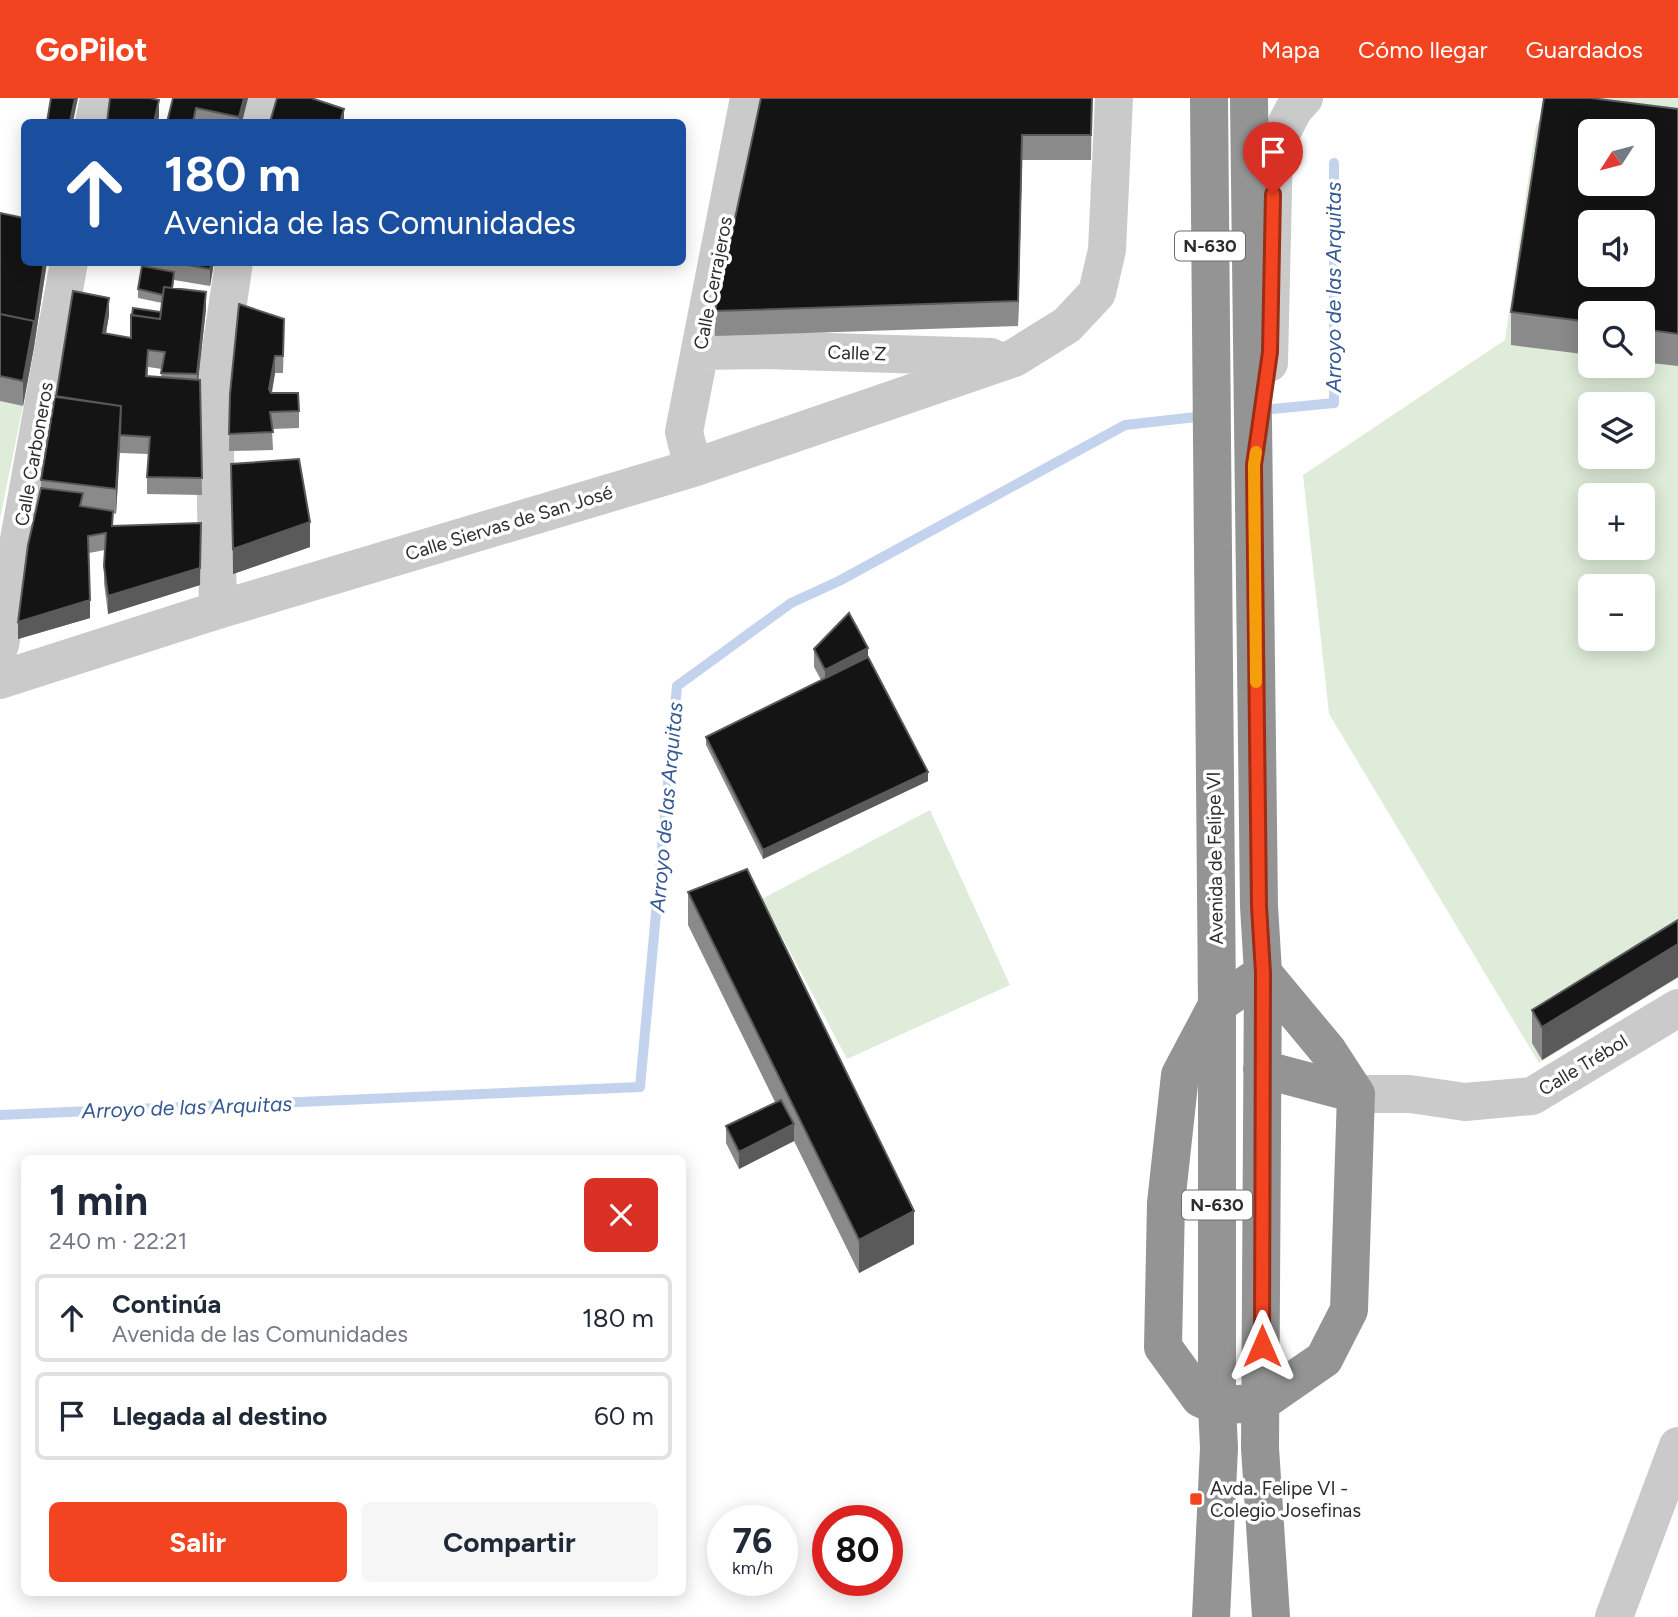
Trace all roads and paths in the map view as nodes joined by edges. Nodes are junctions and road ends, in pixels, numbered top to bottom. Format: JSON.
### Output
{"nodes":[{"id":1,"x":99,"y":98,"type":"edge"},
{"id":2,"x":264,"y":98,"type":"edge"},
{"id":3,"x":749,"y":98,"type":"edge"},
{"id":4,"x":1114,"y":98,"type":"edge"},
{"id":5,"x":1209,"y":98,"type":"edge"},
{"id":6,"x":1249,"y":98,"type":"edge"},
{"id":7,"x":1304,"y":98,"type":"edge"},
{"id":8,"x":95,"y":119,"type":"edge"},
{"id":9,"x":259,"y":119,"type":"edge"},
{"id":10,"x":68,"y":266,"type":"edge"},
{"id":11,"x":233,"y":266,"type":"edge"},
{"id":12,"x":700,"y":351,"type":"junction"},
{"id":13,"x":1014,"y":358,"type":"junction"},
{"id":14,"x":1253,"y":449,"type":"junction"},
{"id":15,"x":693,"y":468,"type":"junction"},
{"id":16,"x":218,"y":610,"type":"junction"},
{"id":17,"x":0,"y":645,"type":"edge"},
{"id":18,"x":0,"y":680,"type":"edge"},
{"id":19,"x":1263,"y":973,"type":"junction"},
{"id":20,"x":1217,"y":1005,"type":"junction"},
{"id":21,"x":1678,"y":1008,"type":"edge"},
{"id":22,"x":1262,"y":1069,"type":"junction"},
{"id":23,"x":1356,"y":1094,"type":"junction"},
{"id":24,"x":1262,"y":1402,"type":"junction"},
{"id":25,"x":1217,"y":1406,"type":"junction"},
{"id":26,"x":1678,"y":1446,"type":"edge"},
{"id":27,"x":1211,"y":1617,"type":"edge"},
{"id":28,"x":1271,"y":1617,"type":"edge"},
{"id":29,"x":1614,"y":1617,"type":"edge"}],
"edges":[{"from":1,"to":8,"type":"street"},
{"from":2,"to":9,"type":"street"},
{"from":3,"to":12,"type":"street","name":"Calle Cerrajeros"},
{"from":4,"to":13,"type":"street"},
{"from":5,"to":20,"type":"highway","name":"Avenida de Felipe VI","number":"N-630"},
{"from":6,"to":14,"type":"highway","number":"N-630"},
{"from":7,"to":14,"type":"street"},
{"from":10,"to":17,"type":"street","name":"Calle Carboneros"},
{"from":11,"to":16,"type":"street"},
{"from":12,"to":13,"type":"street","name":"Calle Z"},
{"from":12,"to":15,"type":"street","name":"Calle Cerrajeros"},
{"from":13,"to":15,"type":"street","name":"Calle Siervas de San José"},
{"from":14,"to":19,"type":"highway","number":"N-630"},
{"from":15,"to":16,"type":"street","name":"Calle Siervas de San José"},
{"from":16,"to":18,"type":"street","name":"Calle Siervas de San José"},
{"from":19,"to":20,"type":"highway"},
{"from":19,"to":22,"type":"highway","number":"N-630"},
{"from":19,"to":23,"type":"highway"},
{"from":20,"to":25,"type":"highway","name":"Avenida de Felipe VI","number":"N-630"},
{"from":20,"to":25,"type":"highway"},
{"from":21,"to":23,"type":"street","name":"Calle Trébol"},
{"from":22,"to":23,"type":"highway"},
{"from":22,"to":24,"type":"highway","number":"N-630"},
{"from":23,"to":24,"type":"highway"},
{"from":24,"to":25,"type":"highway"},
{"from":24,"to":28,"type":"highway","number":"N-630"},
{"from":25,"to":27,"type":"highway","name":"Avenida de Felipe VI","number":"N-630"},
{"from":26,"to":29,"type":"street"}]}
